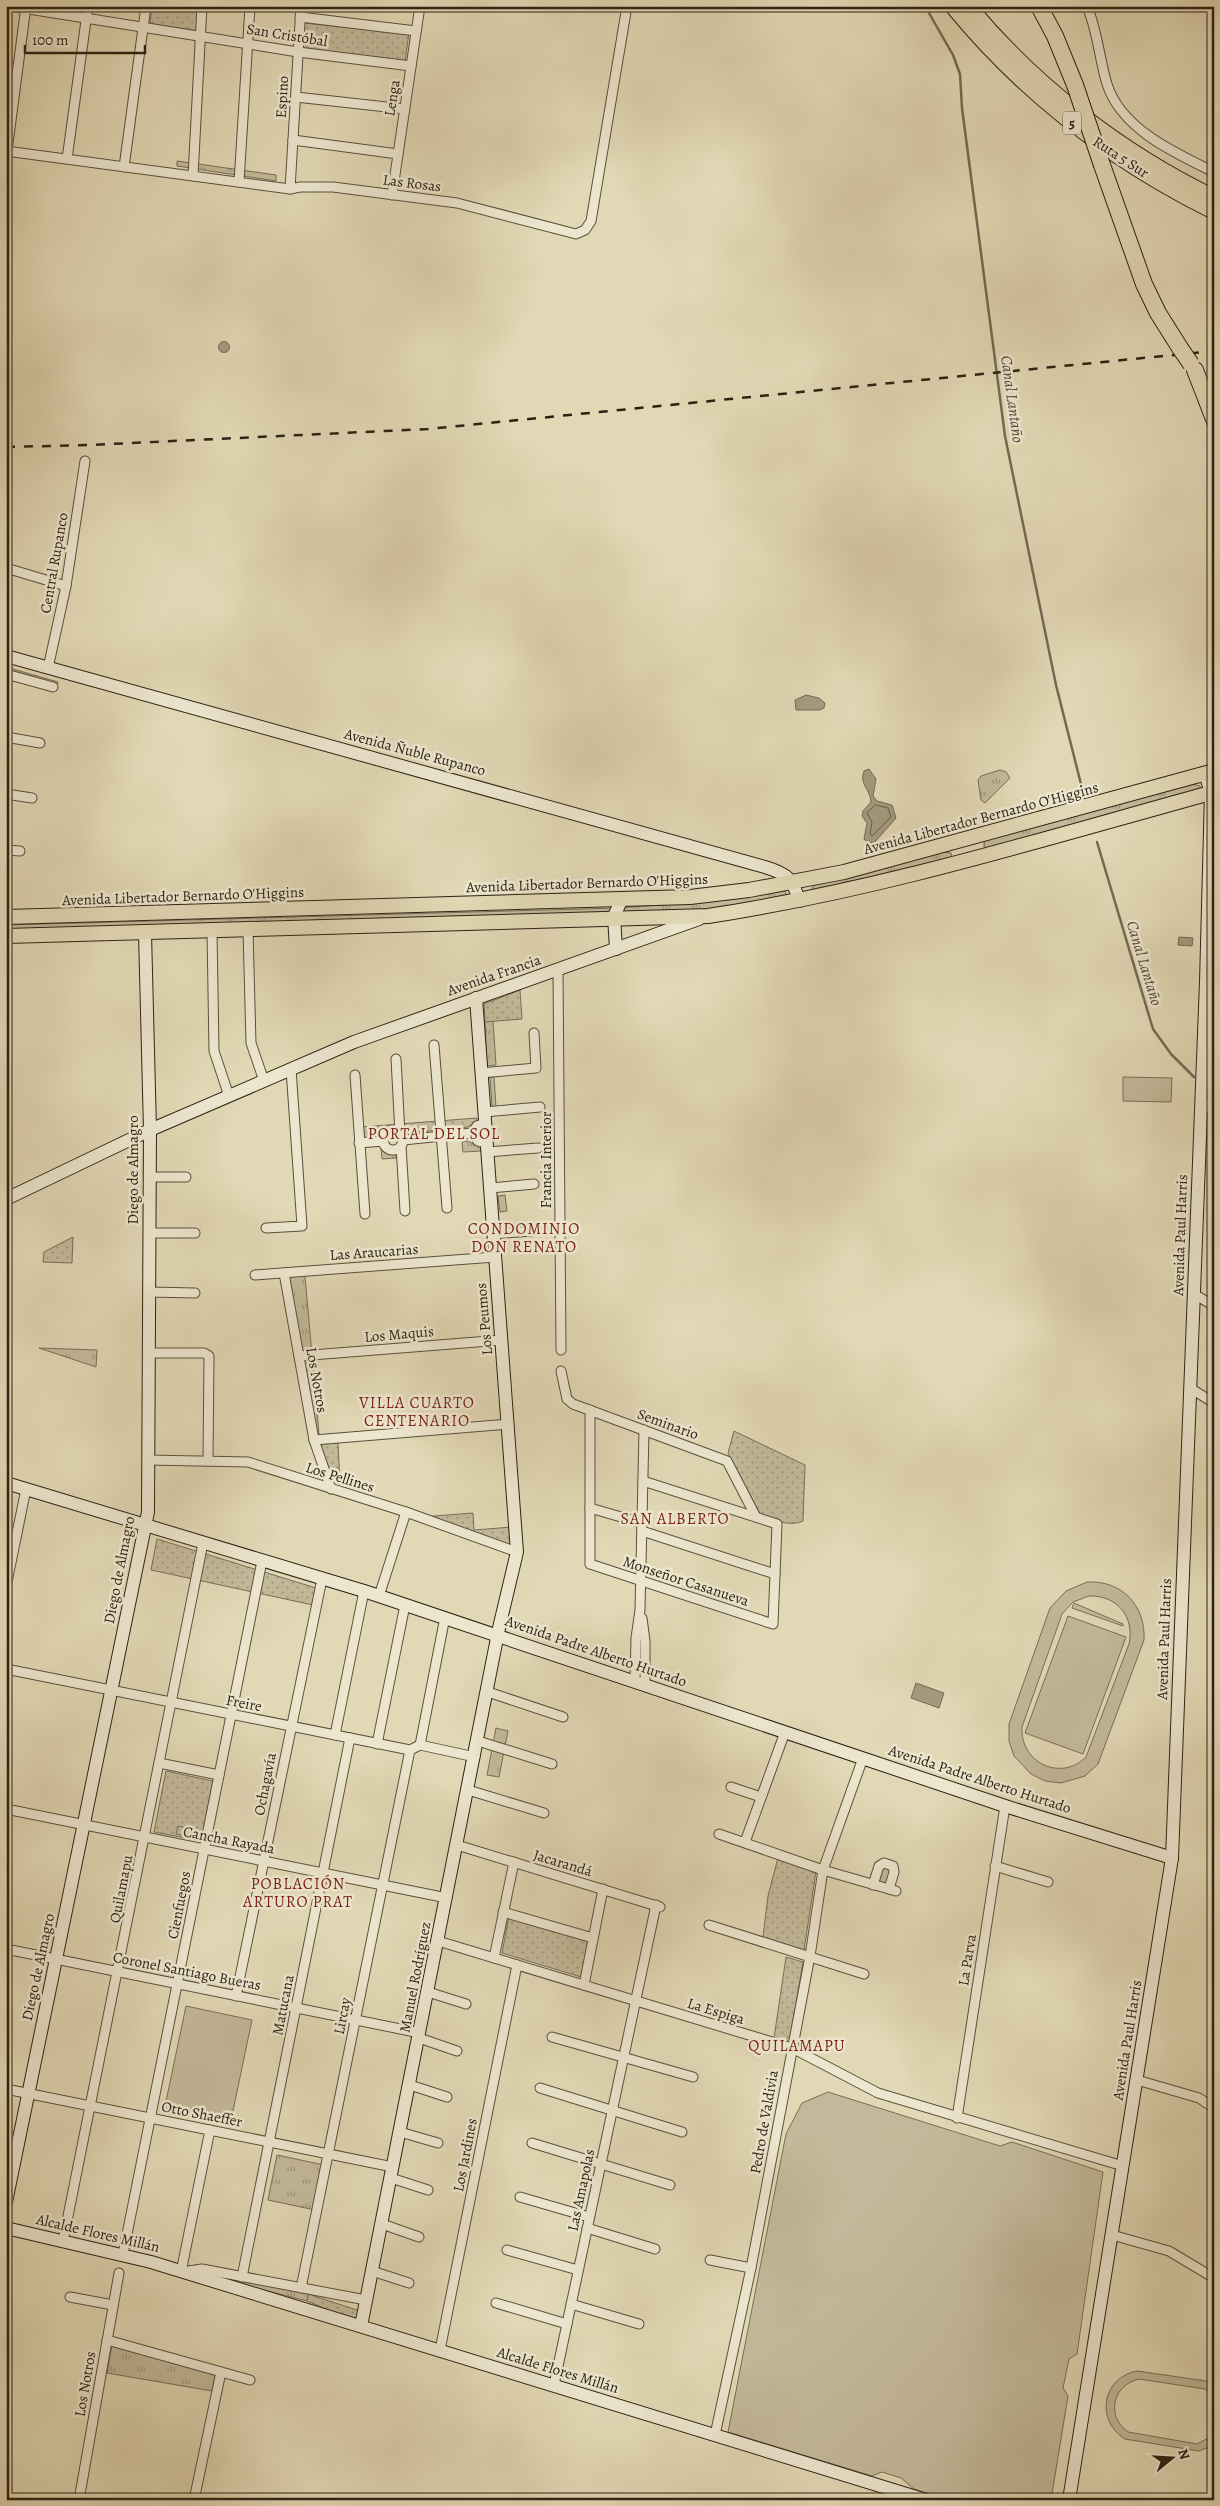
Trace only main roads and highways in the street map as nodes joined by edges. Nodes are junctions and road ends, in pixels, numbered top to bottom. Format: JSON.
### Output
{"nodes":[{"id":1,"x":953,"y":6,"type":"edge"},
{"id":2,"x":968,"y":6,"type":"edge"},
{"id":3,"x":1039,"y":6,"type":"edge"},
{"id":4,"x":1214,"y":198,"type":"edge"},
{"id":5,"x":1214,"y":211,"type":"edge"},
{"id":6,"x":1193,"y":367,"type":"junction"},
{"id":7,"x":1214,"y":395,"type":"edge"},
{"id":8,"x":1214,"y":419,"type":"edge"},
{"id":9,"x":1210,"y":772,"type":"edge"},
{"id":10,"x":1212,"y":793,"type":"edge"},
{"id":11,"x":966,"y":839,"type":"junction"},
{"id":12,"x":971,"y":860,"type":"junction"},
{"id":13,"x":395,"y":906,"type":"junction"},
{"id":14,"x":6,"y":917,"type":"edge"},
{"id":15,"x":393,"y":926,"type":"junction"},
{"id":16,"x":6,"y":936,"type":"edge"}],
"edges":[{"from":1,"to":5,"type":"highway","name":"Ruta 5 Sur","number":"5"},
{"from":2,"to":4,"type":"highway","name":"Ruta 5 Sur","number":"5"},
{"from":3,"to":6,"type":"highway","bridge":true},
{"from":6,"to":7,"type":"highway"},
{"from":6,"to":8,"type":"highway"},
{"from":9,"to":11,"type":"main road","name":"Avenida Libertador Bernardo O'Higgins"},
{"from":10,"to":12,"type":"main road"},
{"from":11,"to":12,"type":"main road"},
{"from":11,"to":13,"type":"main road","name":"Avenida Libertador Bernardo O'Higgins"},
{"from":12,"to":15,"type":"main road"},
{"from":13,"to":14,"type":"main road","name":"Avenida Libertador Bernardo O'Higgins"},
{"from":13,"to":15,"type":"main road"},
{"from":15,"to":16,"type":"main road"}]}
